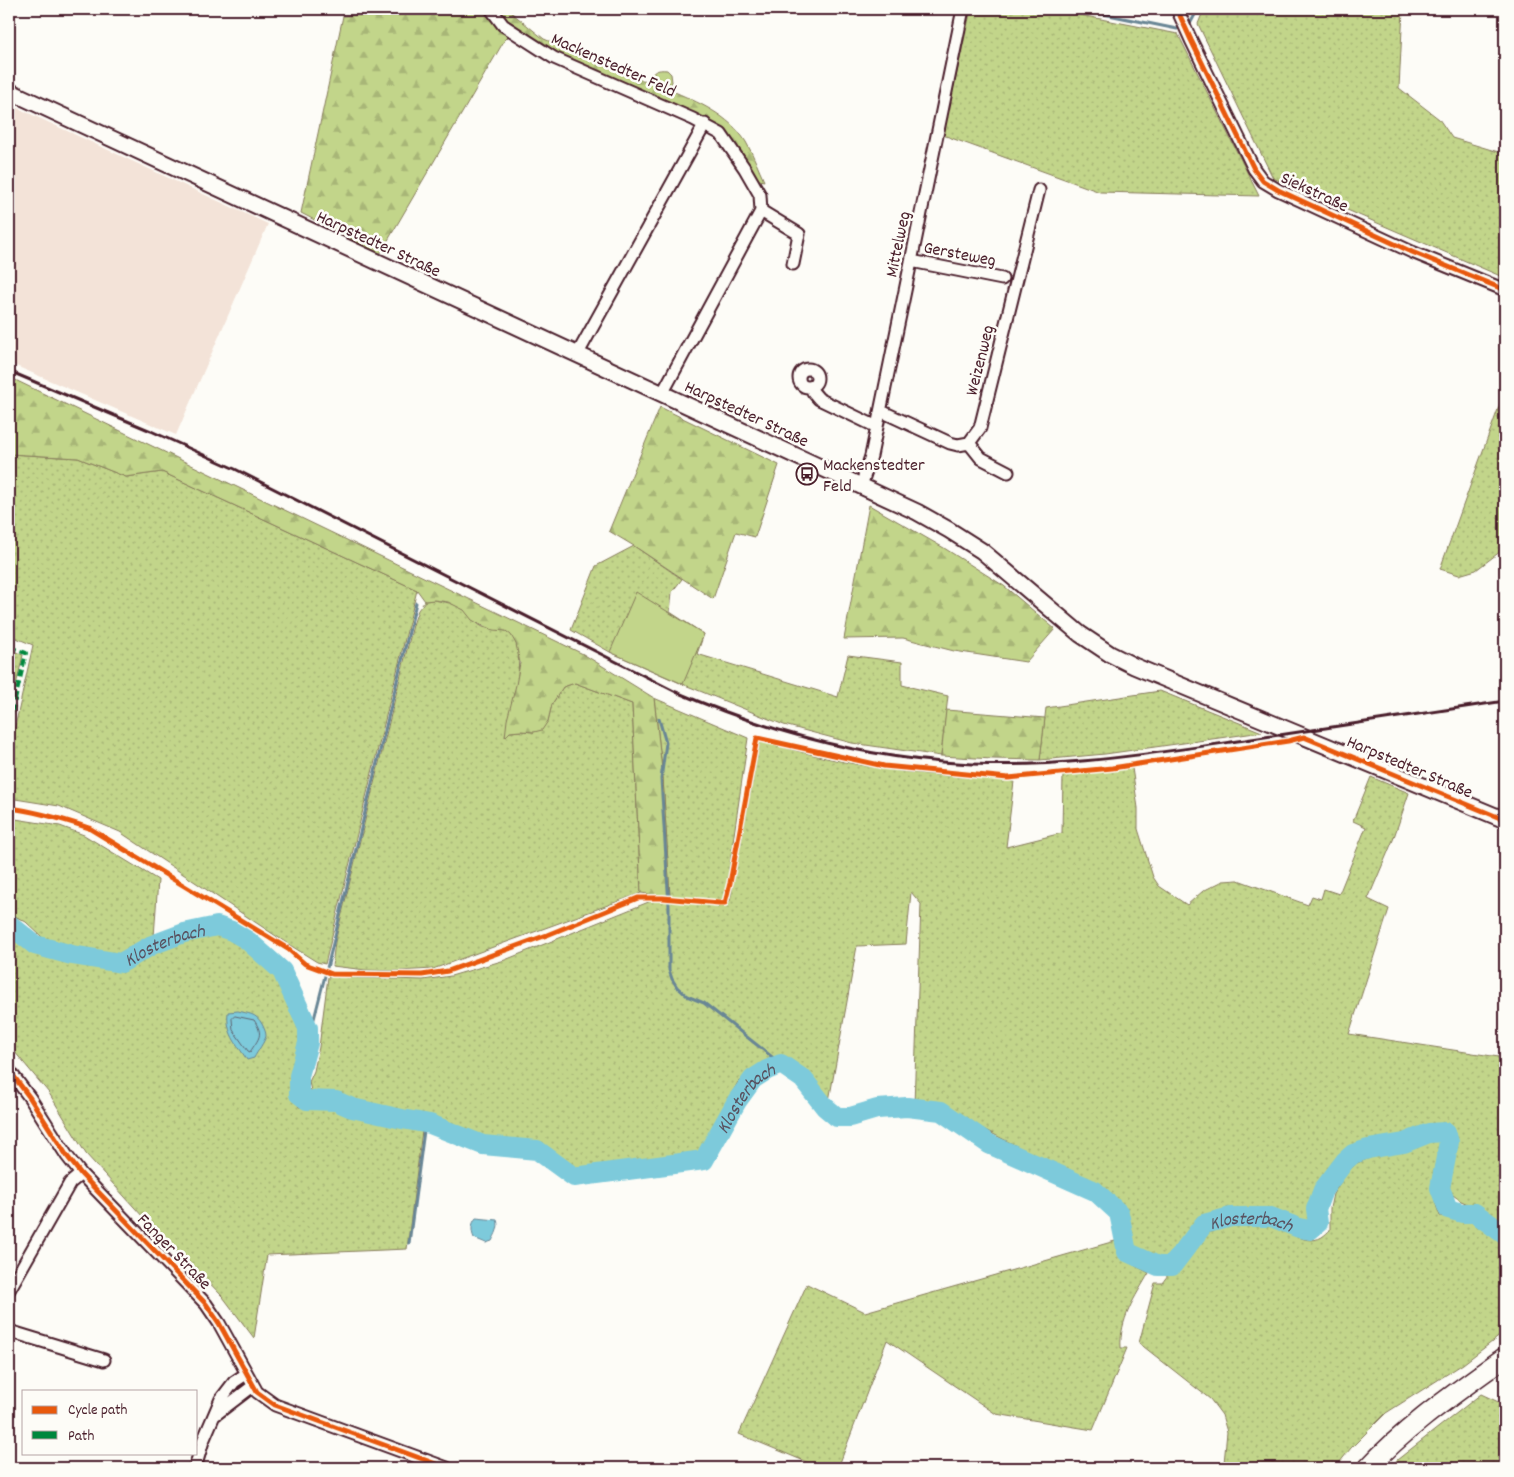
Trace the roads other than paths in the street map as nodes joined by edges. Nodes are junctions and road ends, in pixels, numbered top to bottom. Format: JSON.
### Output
{"nodes":[{"id":1,"x":491,"y":9,"type":"edge"},
{"id":2,"x":963,"y":9,"type":"edge"},
{"id":3,"x":1177,"y":9,"type":"edge"},
{"id":4,"x":9,"y":91,"type":"edge"},
{"id":5,"x":705,"y":124,"type":"junction"},
{"id":6,"x":1039,"y":190,"type":"dead end"},
{"id":7,"x":761,"y":211,"type":"junction"},
{"id":8,"x":911,"y":262,"type":"junction"},
{"id":9,"x":793,"y":264,"type":"dead end"},
{"id":10,"x":1002,"y":279,"type":"dead end"},
{"id":11,"x":1505,"y":290,"type":"edge"},
{"id":12,"x":577,"y":355,"type":"junction"},
{"id":13,"x":811,"y":386,"type":"dead end"},
{"id":14,"x":662,"y":394,"type":"junction"},
{"id":15,"x":881,"y":411,"type":"junction"},
{"id":16,"x":877,"y":427,"type":"junction"},
{"id":17,"x":969,"y":443,"type":"junction"},
{"id":18,"x":1008,"y":472,"type":"dead end"},
{"id":19,"x":861,"y":486,"type":"junction"},
{"id":20,"x":1505,"y":820,"type":"edge"},
{"id":21,"x":9,"y":1070,"type":"edge"},
{"id":22,"x":81,"y":1174,"type":"junction"},
{"id":23,"x":9,"y":1290,"type":"edge"},
{"id":24,"x":9,"y":1331,"type":"edge"},
{"id":25,"x":1505,"y":1357,"type":"edge"},
{"id":26,"x":104,"y":1360,"type":"dead end"},
{"id":27,"x":246,"y":1374,"type":"junction"},
{"id":28,"x":253,"y":1386,"type":"junction"},
{"id":29,"x":215,"y":1415,"type":"junction"},
{"id":30,"x":195,"y":1468,"type":"edge"},
{"id":31,"x":447,"y":1468,"type":"edge"},
{"id":32,"x":1368,"y":1468,"type":"edge"}],
"edges":[{"from":1,"to":5,"type":"street","name":"Mackenstedter Feld"},
{"from":2,"to":8,"type":"street","name":"Mittelweg"},
{"from":3,"to":11,"type":"street","name":"Siekstraße"},
{"from":4,"to":12,"type":"street","name":"Harpstedter Straße"},
{"from":5,"to":7,"type":"street","name":"Mackenstedter Feld"},
{"from":5,"to":12,"type":"street"},
{"from":6,"to":17,"type":"street","name":"Weizenweg"},
{"from":7,"to":9,"type":"street"},
{"from":7,"to":14,"type":"street"},
{"from":8,"to":10,"type":"street","name":"Gersteweg"},
{"from":8,"to":15,"type":"street","name":"Mittelweg"},
{"from":12,"to":14,"type":"street","name":"Harpstedter Straße"},
{"from":13,"to":16,"type":"street"},
{"from":14,"to":19,"type":"street","name":"Harpstedter Straße"},
{"from":15,"to":16,"type":"street","name":"Mittelweg"},
{"from":15,"to":17,"type":"street"},
{"from":16,"to":19,"type":"street","name":"Mittelweg"},
{"from":17,"to":18,"type":"street"},
{"from":19,"to":20,"type":"street","name":"Harpstedter Straße"},
{"from":21,"to":22,"type":"street","name":"Fanger Straße"},
{"from":22,"to":23,"type":"street"},
{"from":22,"to":27,"type":"street","name":"Fanger Straße"},
{"from":24,"to":26,"type":"street"},
{"from":25,"to":32,"type":"main road"},
{"from":27,"to":28,"type":"street","name":"Fanger Straße"},
{"from":27,"to":29,"type":"street"},
{"from":28,"to":29,"type":"street"},
{"from":28,"to":31,"type":"street","name":"Fanger Straße"},
{"from":29,"to":30,"type":"street"}]}
